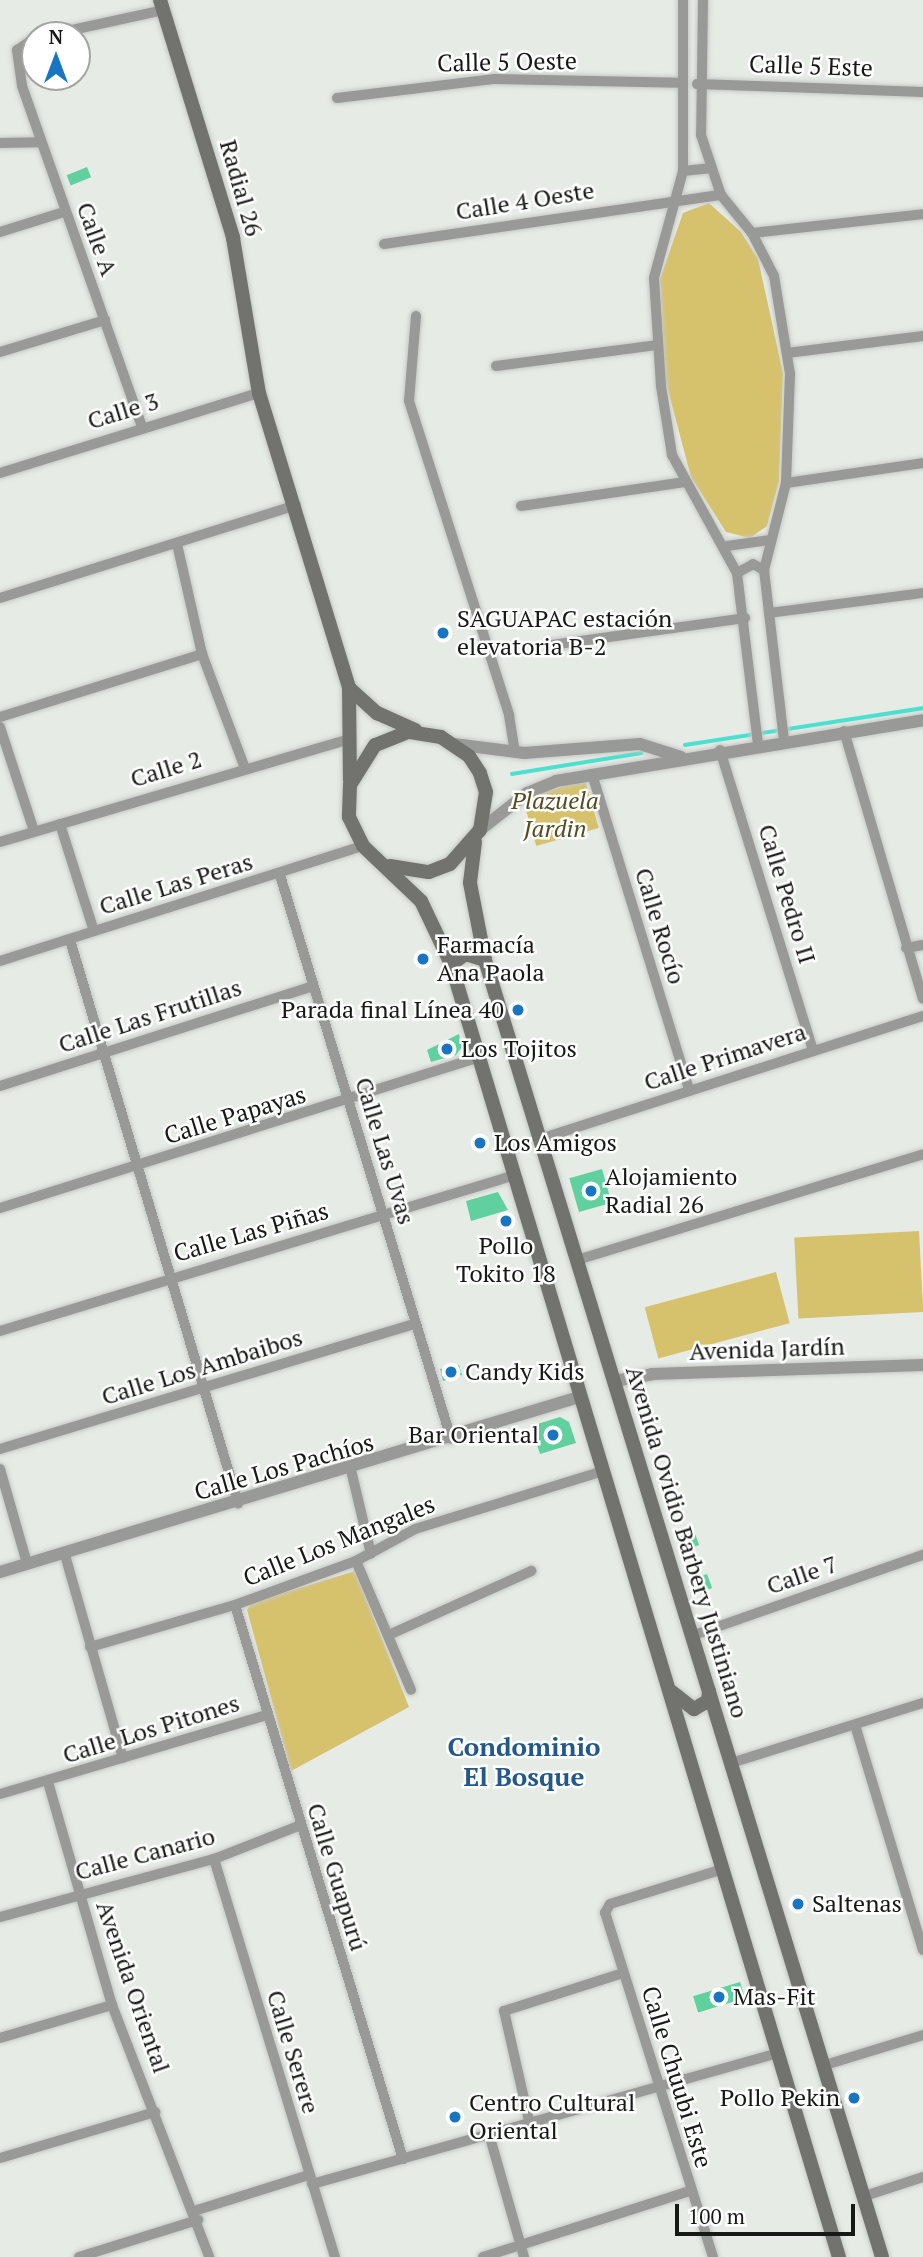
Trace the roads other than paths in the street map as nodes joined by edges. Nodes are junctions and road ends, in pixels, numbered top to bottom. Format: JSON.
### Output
{"nodes":[{"id":1,"x":683,"y":0,"type":"edge"},
{"id":2,"x":703,"y":0,"type":"edge"},
{"id":3,"x":162,"y":5,"type":"edge"},
{"id":4,"x":91,"y":24,"type":"edge"},
{"id":5,"x":21,"y":43,"type":"edge"},
{"id":6,"x":21,"y":80,"type":"edge"},
{"id":7,"x":679,"y":83,"type":"junction"},
{"id":8,"x":698,"y":84,"type":"junction"},
{"id":9,"x":24,"y":91,"type":"edge"},
{"id":10,"x":923,"y":92,"type":"edge"},
{"id":11,"x":337,"y":98,"type":"dead end"},
{"id":12,"x":38,"y":142,"type":"junction"},
{"id":13,"x":0,"y":143,"type":"edge"},
{"id":14,"x":710,"y":168,"type":"junction"},
{"id":15,"x":683,"y":171,"type":"junction"},
{"id":16,"x":721,"y":195,"type":"junction"},
{"id":17,"x":672,"y":200,"type":"junction"},
{"id":18,"x":65,"y":212,"type":"junction"},
{"id":19,"x":923,"y":214,"type":"edge"},
{"id":20,"x":0,"y":232,"type":"edge"},
{"id":21,"x":752,"y":233,"type":"junction"},
{"id":22,"x":384,"y":244,"type":"dead end"},
{"id":23,"x":416,"y":316,"type":"dead end"},
{"id":24,"x":104,"y":320,"type":"junction"},
{"id":25,"x":923,"y":336,"type":"edge"},
{"id":26,"x":657,"y":345,"type":"junction"},
{"id":27,"x":0,"y":352,"type":"edge"},
{"id":28,"x":787,"y":353,"type":"junction"},
{"id":29,"x":496,"y":366,"type":"dead end"},
{"id":30,"x":259,"y":393,"type":"junction"},
{"id":31,"x":142,"y":426,"type":"junction"},
{"id":32,"x":923,"y":463,"type":"edge"},
{"id":33,"x":0,"y":473,"type":"edge"},
{"id":34,"x":685,"y":482,"type":"junction"},
{"id":35,"x":786,"y":483,"type":"junction"},
{"id":36,"x":296,"y":505,"type":"junction"},
{"id":37,"x":521,"y":506,"type":"dead end"},
{"id":38,"x":769,"y":540,"type":"junction"},
{"id":39,"x":177,"y":544,"type":"junction"},
{"id":40,"x":727,"y":546,"type":"junction"},
{"id":41,"x":764,"y":570,"type":"junction"},
{"id":42,"x":737,"y":573,"type":"junction"},
{"id":43,"x":923,"y":593,"type":"edge"},
{"id":44,"x":0,"y":598,"type":"edge"},
{"id":45,"x":769,"y":613,"type":"junction"},
{"id":46,"x":745,"y":618,"type":"junction"},
{"id":47,"x":551,"y":645,"type":"dead end"},
{"id":48,"x":202,"y":654,"type":"junction"},
{"id":49,"x":349,"y":688,"type":"junction"},
{"id":50,"x":0,"y":717,"type":"edge"},
{"id":51,"x":923,"y":720,"type":"edge"},
{"id":52,"x":0,"y":727,"type":"edge"},
{"id":53,"x":844,"y":731,"type":"junction"},
{"id":54,"x":781,"y":732,"type":"junction"},
{"id":55,"x":426,"y":734,"type":"junction"},
{"id":56,"x":758,"y":736,"type":"junction"},
{"id":57,"x":346,"y":740,"type":"junction"},
{"id":58,"x":454,"y":744,"type":"junction"},
{"id":59,"x":720,"y":750,"type":"junction"},
{"id":60,"x":515,"y":751,"type":"junction"},
{"id":61,"x":682,"y":757,"type":"junction"},
{"id":62,"x":244,"y":766,"type":"junction"},
{"id":63,"x":592,"y":774,"type":"junction"},
{"id":64,"x":349,"y":785,"type":"junction"},
{"id":65,"x":60,"y":824,"type":"junction"},
{"id":66,"x":34,"y":831,"type":"junction"},
{"id":67,"x":478,"y":834,"type":"junction"},
{"id":68,"x":0,"y":842,"type":"edge"},
{"id":69,"x":363,"y":846,"type":"junction"},
{"id":70,"x":390,"y":866,"type":"junction"},
{"id":71,"x":280,"y":875,"type":"junction"},
{"id":72,"x":94,"y":931,"type":"junction"},
{"id":73,"x":70,"y":940,"type":"junction"},
{"id":74,"x":923,"y":945,"type":"edge"},
{"id":75,"x":906,"y":947,"type":"junction"},
{"id":76,"x":485,"y":960,"type":"junction"},
{"id":77,"x":0,"y":961,"type":"edge"},
{"id":78,"x":451,"y":964,"type":"junction"},
{"id":79,"x":313,"y":986,"type":"junction"},
{"id":80,"x":923,"y":999,"type":"edge"},
{"id":81,"x":923,"y":1016,"type":"edge"},
{"id":82,"x":813,"y":1051,"type":"junction"},
{"id":83,"x":103,"y":1054,"type":"junction"},
{"id":84,"x":480,"y":1057,"type":"junction"},
{"id":85,"x":0,"y":1086,"type":"edge"},
{"id":86,"x":689,"y":1090,"type":"junction"},
{"id":87,"x":349,"y":1102,"type":"junction"},
{"id":88,"x":540,"y":1139,"type":"junction"},
{"id":89,"x":923,"y":1154,"type":"edge"},
{"id":90,"x":136,"y":1166,"type":"junction"},
{"id":91,"x":515,"y":1175,"type":"junction"},
{"id":92,"x":0,"y":1208,"type":"edge"},
{"id":93,"x":382,"y":1215,"type":"junction"},
{"id":94,"x":578,"y":1260,"type":"junction"},
{"id":95,"x":169,"y":1278,"type":"junction"},
{"id":96,"x":415,"y":1324,"type":"junction"},
{"id":97,"x":0,"y":1331,"type":"edge"},
{"id":98,"x":923,"y":1365,"type":"edge"},
{"id":99,"x":614,"y":1381,"type":"junction"},
{"id":100,"x":203,"y":1389,"type":"junction"},
{"id":101,"x":579,"y":1396,"type":"junction"},
{"id":102,"x":451,"y":1439,"type":"junction"},
{"id":103,"x":0,"y":1450,"type":"edge"},
{"id":104,"x":0,"y":1469,"type":"edge"},
{"id":105,"x":351,"y":1470,"type":"junction"},
{"id":106,"x":603,"y":1471,"type":"junction"},
{"id":107,"x":238,"y":1503,"type":"junction"},
{"id":108,"x":371,"y":1554,"type":"junction"},
{"id":109,"x":65,"y":1555,"type":"junction"},
{"id":110,"x":923,"y":1555,"type":"edge"},
{"id":111,"x":356,"y":1561,"type":"junction"},
{"id":112,"x":27,"y":1563,"type":"junction"},
{"id":113,"x":531,"y":1571,"type":"dead end"},
{"id":114,"x":0,"y":1572,"type":"edge"},
{"id":115,"x":235,"y":1605,"type":"junction"},
{"id":116,"x":391,"y":1634,"type":"junction"},
{"id":117,"x":694,"y":1635,"type":"junction"},
{"id":118,"x":90,"y":1647,"type":"junction"},
{"id":119,"x":669,"y":1688,"type":"junction"},
{"id":120,"x":710,"y":1688,"type":"junction"},
{"id":121,"x":411,"y":1690,"type":"dead end"},
{"id":122,"x":923,"y":1703,"type":"edge"},
{"id":123,"x":267,"y":1715,"type":"junction"},
{"id":124,"x":855,"y":1725,"type":"junction"},
{"id":125,"x":719,"y":1728,"type":"junction"},
{"id":126,"x":683,"y":1735,"type":"junction"},
{"id":127,"x":123,"y":1758,"type":"junction"},
{"id":128,"x":731,"y":1763,"type":"junction"},
{"id":129,"x":48,"y":1783,"type":"junction"},
{"id":130,"x":1,"y":1790,"type":"edge"},
{"id":131,"x":298,"y":1826,"type":"junction"},
{"id":132,"x":214,"y":1859,"type":"junction"},
{"id":133,"x":723,"y":1869,"type":"junction"},
{"id":134,"x":79,"y":1894,"type":"junction"},
{"id":135,"x":0,"y":1917,"type":"edge"},
{"id":136,"x":923,"y":1950,"type":"edge"},
{"id":137,"x":623,"y":1973,"type":"junction"},
{"id":138,"x":112,"y":2005,"type":"junction"},
{"id":139,"x":923,"y":2035,"type":"edge"},
{"id":140,"x":0,"y":2038,"type":"edge"},
{"id":141,"x":777,"y":2053,"type":"junction"},
{"id":142,"x":825,"y":2065,"type":"junction"},
{"id":143,"x":657,"y":2085,"type":"junction"},
{"id":144,"x":155,"y":2112,"type":"junction"},
{"id":145,"x":530,"y":2124,"type":"junction"},
{"id":146,"x":489,"y":2134,"type":"junction"},
{"id":147,"x":0,"y":2158,"type":"edge"},
{"id":148,"x":403,"y":2159,"type":"junction"},
{"id":149,"x":923,"y":2178,"type":"edge"},
{"id":150,"x":311,"y":2180,"type":"junction"},
{"id":151,"x":690,"y":2191,"type":"junction"},
{"id":152,"x":862,"y":2197,"type":"junction"},
{"id":153,"x":196,"y":2215,"type":"junction"},
{"id":154,"x":522,"y":2251,"type":"edge"},
{"id":155,"x":79,"y":2257,"type":"edge"},
{"id":156,"x":209,"y":2257,"type":"edge"},
{"id":157,"x":335,"y":2257,"type":"edge"},
{"id":158,"x":483,"y":2257,"type":"edge"},
{"id":159,"x":713,"y":2257,"type":"edge"},
{"id":160,"x":839,"y":2257,"type":"edge"},
{"id":161,"x":882,"y":2257,"type":"edge"}],
"edges":[{"from":1,"to":7,"type":"street"},
{"from":2,"to":8,"type":"street"},
{"from":3,"to":4,"type":"street"},
{"from":3,"to":30,"type":"main road","name":"Radial 26"},
{"from":5,"to":6,"type":"street","name":"Calle A"},
{"from":7,"to":11,"type":"street","name":"Calle 5 Oeste"},
{"from":7,"to":15,"type":"street"},
{"from":8,"to":10,"type":"street","name":"Calle 5 Este"},
{"from":8,"to":14,"type":"street"},
{"from":9,"to":12,"type":"street","name":"Calle A"},
{"from":12,"to":13,"type":"street"},
{"from":12,"to":18,"type":"street","name":"Calle A"},
{"from":14,"to":15,"type":"street"},
{"from":14,"to":16,"type":"street"},
{"from":15,"to":17,"type":"street"},
{"from":16,"to":17,"type":"street","name":"Calle 4 Oeste"},
{"from":16,"to":21,"type":"street"},
{"from":17,"to":22,"type":"street","name":"Calle 4 Oeste"},
{"from":17,"to":26,"type":"street"},
{"from":18,"to":20,"type":"street"},
{"from":18,"to":24,"type":"street","name":"Calle A"},
{"from":19,"to":21,"type":"street"},
{"from":21,"to":28,"type":"street"},
{"from":23,"to":60,"type":"street"},
{"from":24,"to":27,"type":"street"},
{"from":24,"to":31,"type":"street","name":"Calle A"},
{"from":25,"to":28,"type":"street"},
{"from":26,"to":29,"type":"street"},
{"from":26,"to":34,"type":"street"},
{"from":28,"to":35,"type":"street"},
{"from":30,"to":31,"type":"street","name":"Calle 3"},
{"from":30,"to":36,"type":"main road"},
{"from":31,"to":33,"type":"street","name":"Calle 3"},
{"from":32,"to":35,"type":"street"},
{"from":34,"to":37,"type":"street"},
{"from":34,"to":40,"type":"street"},
{"from":35,"to":38,"type":"street"},
{"from":36,"to":39,"type":"street"},
{"from":36,"to":49,"type":"main road"},
{"from":38,"to":40,"type":"street"},
{"from":38,"to":41,"type":"street"},
{"from":39,"to":44,"type":"street"},
{"from":39,"to":48,"type":"street"},
{"from":40,"to":42,"type":"street"},
{"from":41,"to":42,"type":"street"},
{"from":41,"to":45,"type":"street"},
{"from":42,"to":46,"type":"street"},
{"from":43,"to":45,"type":"street"},
{"from":45,"to":54,"type":"street"},
{"from":46,"to":47,"type":"street"},
{"from":46,"to":56,"type":"street"},
{"from":48,"to":50,"type":"street"},
{"from":48,"to":62,"type":"street"},
{"from":49,"to":55,"type":"main road"},
{"from":49,"to":57,"type":"main road"},
{"from":51,"to":53,"type":"street"},
{"from":52,"to":66,"type":"street"},
{"from":53,"to":54,"type":"street"},
{"from":53,"to":75,"type":"street"},
{"from":54,"to":56,"type":"street"},
{"from":55,"to":58,"type":"main road"},
{"from":55,"to":64,"type":"main road"},
{"from":56,"to":59,"type":"street"},
{"from":57,"to":62,"type":"street","name":"Calle 2"},
{"from":57,"to":64,"type":"main road"},
{"from":58,"to":60,"type":"street"},
{"from":58,"to":67,"type":"main road"},
{"from":59,"to":61,"type":"street"},
{"from":59,"to":82,"type":"street","name":"Calle Pedro II"},
{"from":60,"to":61,"type":"street"},
{"from":61,"to":63,"type":"street"},
{"from":62,"to":65,"type":"street","name":"Calle 2"},
{"from":63,"to":67,"type":"street"},
{"from":63,"to":86,"type":"street","name":"Calle Rocío"},
{"from":64,"to":69,"type":"main road"},
{"from":65,"to":66,"type":"street","name":"Calle 2"},
{"from":65,"to":72,"type":"street"},
{"from":66,"to":68,"type":"street","name":"Calle 2"},
{"from":67,"to":70,"type":"main road"},
{"from":67,"to":76,"type":"main road","name":"Avenida Ovidio Barbery Justiniano"},
{"from":69,"to":70,"type":"main road"},
{"from":69,"to":71,"type":"street","name":"Calle Las Peras"},
{"from":70,"to":78,"type":"main road"},
{"from":71,"to":72,"type":"street","name":"Calle Las Peras"},
{"from":71,"to":79,"type":"street","name":"Calle Las Uvas"},
{"from":72,"to":73,"type":"street","name":"Calle Las Peras"},
{"from":73,"to":77,"type":"street","name":"Calle Las Peras"},
{"from":73,"to":83,"type":"street"},
{"from":74,"to":75,"type":"street"},
{"from":75,"to":80,"type":"street"},
{"from":76,"to":78,"type":"main road"},
{"from":76,"to":88,"type":"main road","name":"Avenida Ovidio Barbery Justiniano"},
{"from":78,"to":84,"type":"main road"},
{"from":79,"to":83,"type":"street","name":"Calle Las Frutillas"},
{"from":79,"to":87,"type":"street","name":"Calle Las Uvas"},
{"from":81,"to":82,"type":"street","name":"Calle Primavera"},
{"from":82,"to":86,"type":"street","name":"Calle Primavera"},
{"from":83,"to":85,"type":"street","name":"Calle Las Frutillas"},
{"from":83,"to":90,"type":"street"},
{"from":84,"to":87,"type":"street","name":"Calle Papayas"},
{"from":84,"to":91,"type":"main road"},
{"from":86,"to":88,"type":"street","name":"Calle Primavera"},
{"from":87,"to":90,"type":"street","name":"Calle Papayas"},
{"from":87,"to":93,"type":"street","name":"Calle Las Uvas"},
{"from":88,"to":94,"type":"main road","name":"Avenida Ovidio Barbery Justiniano"},
{"from":89,"to":94,"type":"street"},
{"from":90,"to":92,"type":"street","name":"Calle Papayas"},
{"from":90,"to":95,"type":"street"},
{"from":91,"to":93,"type":"street","name":"Calle Las Piñas"},
{"from":91,"to":101,"type":"main road"},
{"from":93,"to":95,"type":"street","name":"Calle Las Piñas"},
{"from":93,"to":96,"type":"street","name":"Calle Las Uvas"},
{"from":94,"to":99,"type":"main road","name":"Avenida Ovidio Barbery Justiniano"},
{"from":95,"to":97,"type":"street","name":"Calle Las Piñas"},
{"from":95,"to":100,"type":"street"},
{"from":96,"to":100,"type":"street","name":"Calle Los Ambaibos"},
{"from":96,"to":102,"type":"street","name":"Calle Las Uvas"},
{"from":98,"to":99,"type":"street","name":"Avenida Jardín"},
{"from":99,"to":117,"type":"main road","name":"Avenida Ovidio Barbery Justiniano"},
{"from":100,"to":103,"type":"street","name":"Calle Los Ambaibos"},
{"from":100,"to":107,"type":"street"},
{"from":101,"to":102,"type":"street","name":"Calle Los Pachíos"},
{"from":101,"to":106,"type":"main road"},
{"from":102,"to":105,"type":"street","name":"Calle Los Pachíos"},
{"from":104,"to":112,"type":"street"},
{"from":105,"to":107,"type":"street","name":"Calle Los Pachíos"},
{"from":105,"to":108,"type":"street"},
{"from":106,"to":108,"type":"street","name":"Calle Los Mangales"},
{"from":106,"to":119,"type":"main road"},
{"from":107,"to":109,"type":"street","name":"Calle Los Pachíos"},
{"from":108,"to":111,"type":"street","name":"Calle Los Mangales"},
{"from":109,"to":112,"type":"street","name":"Calle Los Pachíos"},
{"from":109,"to":118,"type":"street"},
{"from":110,"to":117,"type":"street","name":"Calle 7"},
{"from":111,"to":115,"type":"street","name":"Calle Los Mangales"},
{"from":111,"to":116,"type":"street"},
{"from":112,"to":114,"type":"street","name":"Calle Los Pachíos"},
{"from":113,"to":116,"type":"street"},
{"from":115,"to":118,"type":"street","name":"Calle Los Mangales"},
{"from":115,"to":123,"type":"street","name":"Calle Guapurú"},
{"from":116,"to":121,"type":"street"},
{"from":117,"to":120,"type":"main road","name":"Avenida Ovidio Barbery Justiniano"},
{"from":118,"to":127,"type":"street"},
{"from":119,"to":120,"type":"main road"},
{"from":119,"to":126,"type":"main road"},
{"from":120,"to":125,"type":"main road","name":"Avenida Ovidio Barbery Justiniano"},
{"from":122,"to":124,"type":"street"},
{"from":123,"to":127,"type":"street","name":"Calle Los Pitones"},
{"from":123,"to":131,"type":"street","name":"Calle Guapurú"},
{"from":124,"to":128,"type":"street"},
{"from":124,"to":136,"type":"street"},
{"from":125,"to":126,"type":"main road"},
{"from":125,"to":128,"type":"main road","name":"Avenida Ovidio Barbery Justiniano"},
{"from":126,"to":133,"type":"main road"},
{"from":127,"to":129,"type":"street","name":"Calle Los Pitones"},
{"from":128,"to":142,"type":"main road","name":"Avenida Ovidio Barbery Justiniano"},
{"from":129,"to":130,"type":"street"},
{"from":129,"to":134,"type":"street","name":"Avenida Oriental"},
{"from":131,"to":132,"type":"street","name":"Calle Canario"},
{"from":131,"to":148,"type":"street","name":"Calle Guapurú"},
{"from":132,"to":134,"type":"street","name":"Calle Canario"},
{"from":132,"to":150,"type":"street","name":"Calle Serere"},
{"from":133,"to":137,"type":"street","name":"Calle Chuubi Este"},
{"from":133,"to":141,"type":"main road"},
{"from":134,"to":135,"type":"street","name":"Calle Canario"},
{"from":134,"to":138,"type":"street","name":"Avenida Oriental"},
{"from":137,"to":143,"type":"street","name":"Calle Chuubi Este"},
{"from":137,"to":145,"type":"street"},
{"from":138,"to":140,"type":"street"},
{"from":138,"to":144,"type":"street","name":"Avenida Oriental"},
{"from":139,"to":142,"type":"street"},
{"from":141,"to":143,"type":"street"},
{"from":141,"to":160,"type":"main road"},
{"from":142,"to":152,"type":"main road","name":"Avenida Ovidio Barbery Justiniano"},
{"from":143,"to":145,"type":"street"},
{"from":143,"to":151,"type":"street","name":"Calle Chuubi Este"},
{"from":144,"to":147,"type":"street"},
{"from":144,"to":153,"type":"street","name":"Avenida Oriental"},
{"from":145,"to":146,"type":"street"},
{"from":146,"to":148,"type":"street"},
{"from":146,"to":154,"type":"street"},
{"from":148,"to":150,"type":"street"},
{"from":149,"to":152,"type":"street"},
{"from":150,"to":153,"type":"street"},
{"from":150,"to":157,"type":"street","name":"Calle Serere"},
{"from":151,"to":154,"type":"street"},
{"from":151,"to":159,"type":"street","name":"Calle Chuubi Este"},
{"from":152,"to":161,"type":"main road","name":"Avenida Ovidio Barbery Justiniano"},
{"from":153,"to":155,"type":"street"},
{"from":153,"to":156,"type":"street","name":"Avenida Oriental"},
{"from":154,"to":158,"type":"street"}]}
